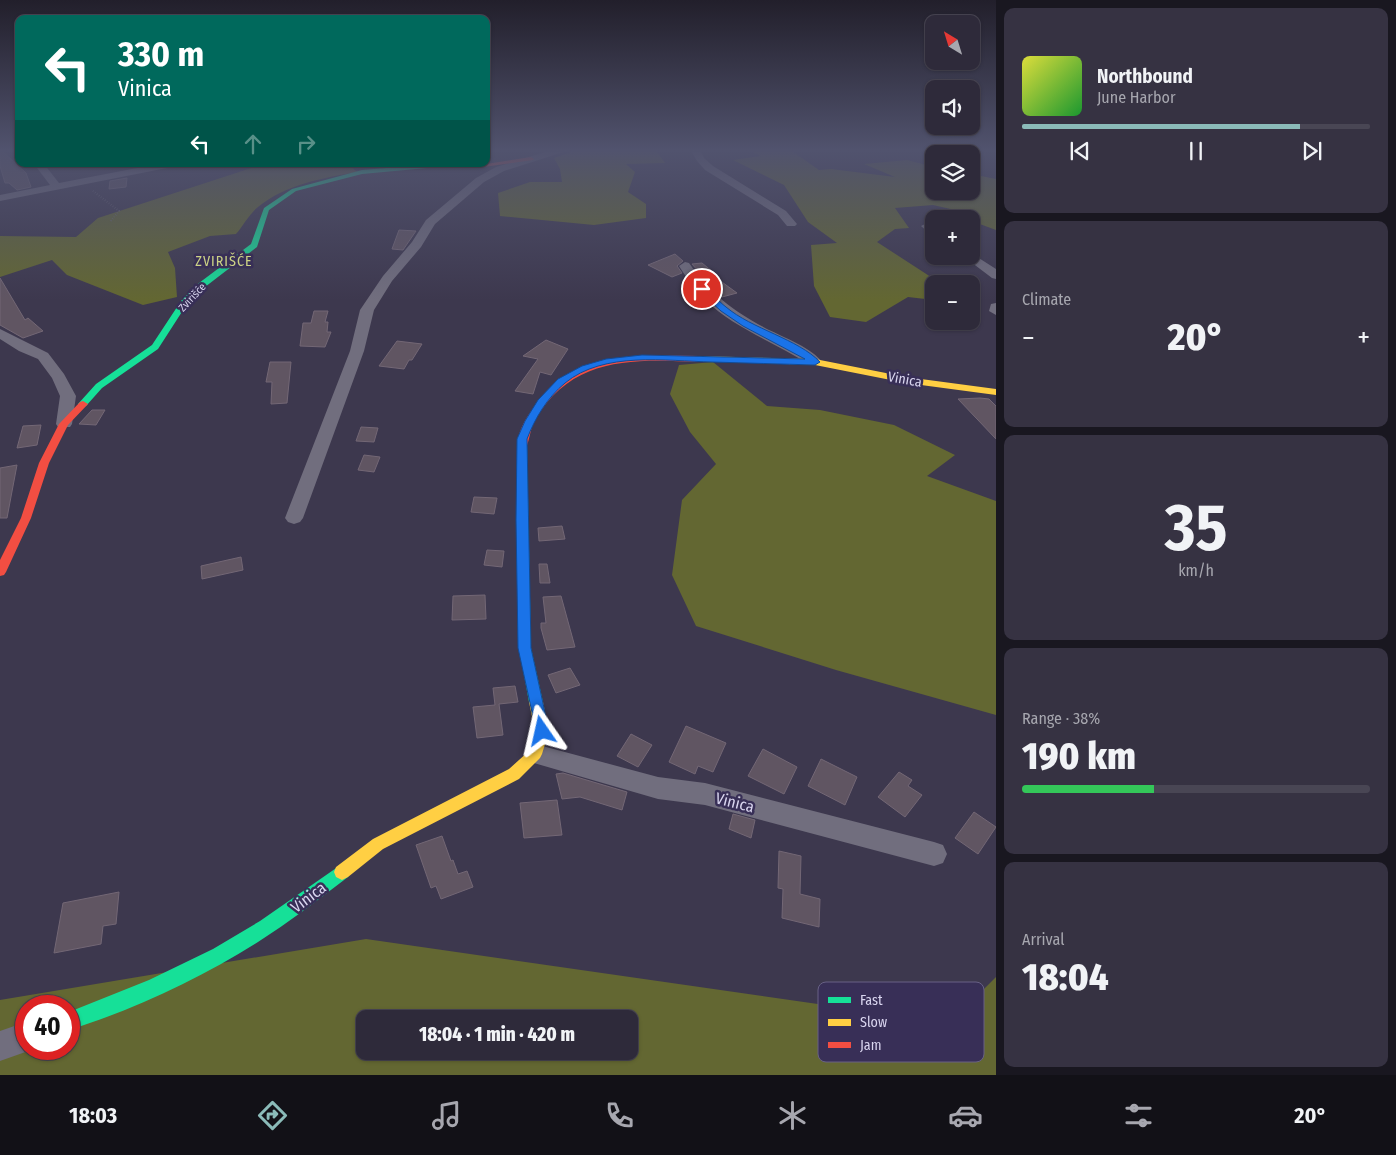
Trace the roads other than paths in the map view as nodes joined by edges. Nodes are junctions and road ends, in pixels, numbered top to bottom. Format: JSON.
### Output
{"nodes":[{"id":1,"x":280,"y":199,"type":"edge"},
{"id":2,"x":455,"y":199,"type":"edge"},
{"id":3,"x":760,"y":199,"type":"edge"},
{"id":4,"x":791,"y":224,"type":"dead end"},
{"id":5,"x":980,"y":264,"type":"edge"},
{"id":6,"x":685,"y":266,"type":"dead end"},
{"id":7,"x":996,"y":275,"type":"edge"},
{"id":8,"x":996,"y":307,"type":"edge"},
{"id":9,"x":996,"y":311,"type":"edge"},
{"id":10,"x":0,"y":333,"type":"edge"},
{"id":11,"x":815,"y":362,"type":"junction"},
{"id":12,"x":996,"y":392,"type":"edge"},
{"id":13,"x":64,"y":424,"type":"junction"},
{"id":14,"x":294,"y":518,"type":"dead end"},
{"id":15,"x":0,"y":572,"type":"edge"},
{"id":16,"x":535,"y":754,"type":"junction"},
{"id":17,"x":934,"y":854,"type":"dead end"},
{"id":18,"x":80,"y":1018,"type":"edge"},
{"id":19,"x":15,"y":1041,"type":"edge"},
{"id":20,"x":0,"y":1046,"type":"edge"}],
"edges":[{"from":1,"to":13,"type":"street","name":"Zvirišće"},
{"from":2,"to":14,"type":"street","name":"Zvirišće"},
{"from":3,"to":4,"type":"street"},
{"from":5,"to":7,"type":"street"},
{"from":6,"to":11,"type":"street","name":"Vinica"},
{"from":8,"to":9,"type":"street"},
{"from":10,"to":13,"type":"street","name":"Zvirišće"},
{"from":11,"to":12,"type":"street","name":"Vinica"},
{"from":11,"to":16,"type":"street","name":"Vinica"},
{"from":13,"to":15,"type":"street","name":"Zvirišće"},
{"from":16,"to":17,"type":"street","name":"Vinica"},
{"from":16,"to":18,"type":"street","name":"Vinica"},
{"from":19,"to":20,"type":"street"}]}
